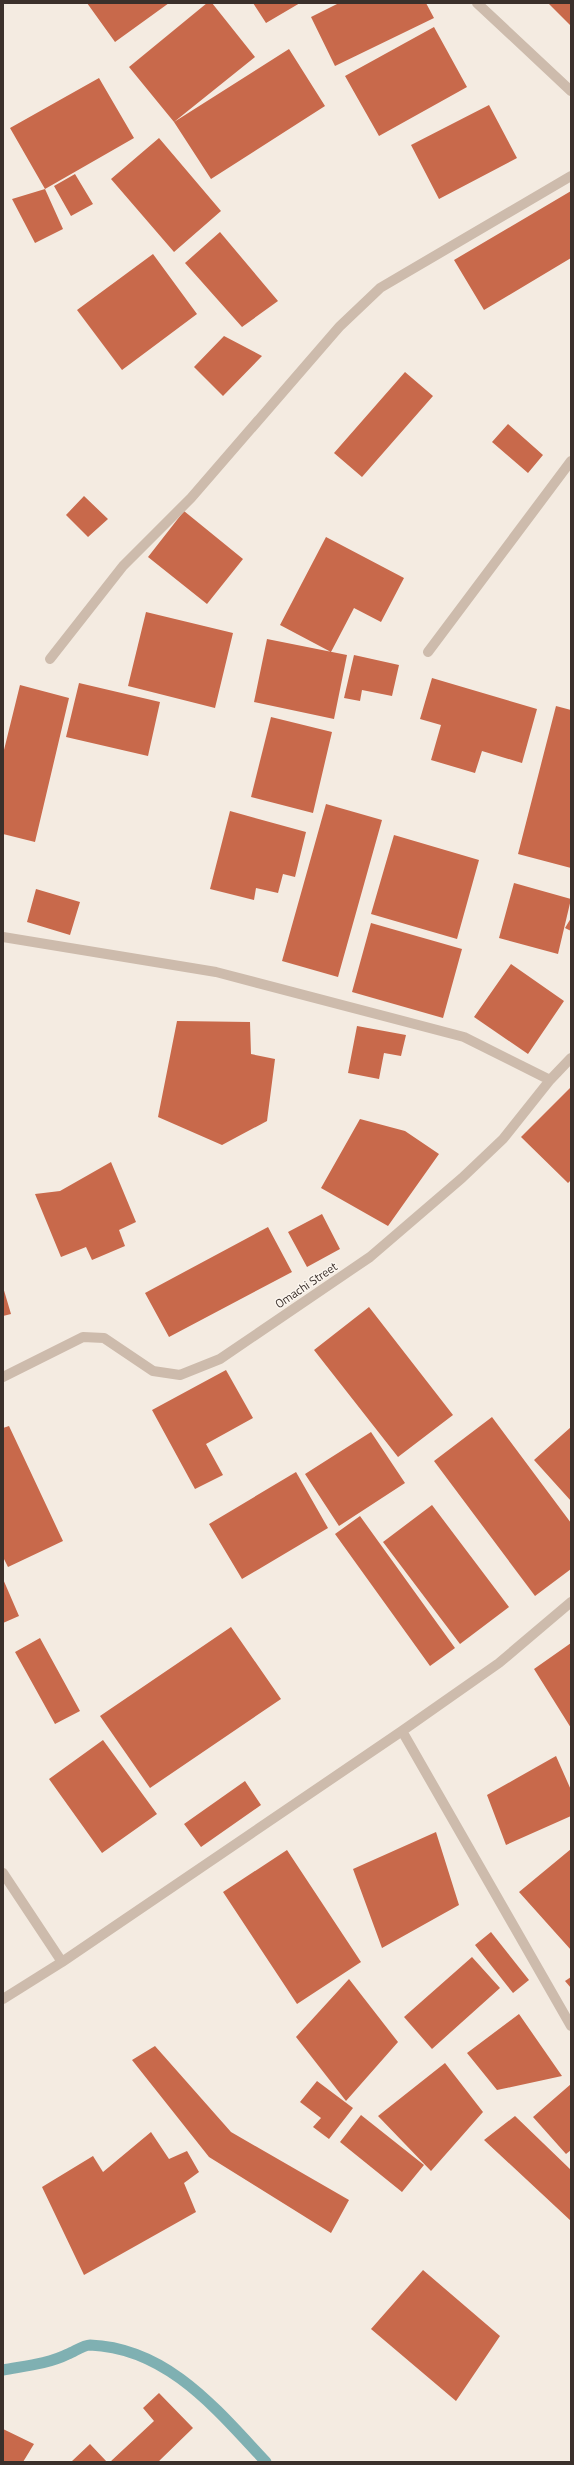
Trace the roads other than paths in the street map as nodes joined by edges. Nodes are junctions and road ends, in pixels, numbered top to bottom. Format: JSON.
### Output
{"nodes":[{"id":1,"x":477,"y":3,"type":"edge"},
{"id":2,"x":571,"y":91,"type":"edge"},
{"id":3,"x":571,"y":176,"type":"edge"},
{"id":4,"x":571,"y":461,"type":"edge"},
{"id":5,"x":428,"y":652,"type":"dead end"},
{"id":6,"x":50,"y":660,"type":"dead end"},
{"id":7,"x":3,"y":937,"type":"edge"},
{"id":8,"x":571,"y":1058,"type":"edge"},
{"id":9,"x":550,"y":1080,"type":"junction"},
{"id":10,"x":3,"y":1377,"type":"edge"},
{"id":11,"x":571,"y":1602,"type":"edge"},
{"id":12,"x":402,"y":1731,"type":"junction"},
{"id":13,"x":3,"y":1873,"type":"edge"},
{"id":14,"x":62,"y":1962,"type":"junction"},
{"id":15,"x":3,"y":1999,"type":"edge"},
{"id":16,"x":571,"y":2026,"type":"edge"}],
"edges":[{"from":1,"to":2,"type":"street"},
{"from":3,"to":6,"type":"street"},
{"from":4,"to":5,"type":"street"},
{"from":7,"to":9,"type":"street"},
{"from":8,"to":9,"type":"street","name":"Omachi Street"},
{"from":9,"to":10,"type":"street","name":"Omachi Street"},
{"from":11,"to":12,"type":"street"},
{"from":12,"to":14,"type":"street"},
{"from":12,"to":16,"type":"street"},
{"from":13,"to":14,"type":"street"},
{"from":14,"to":15,"type":"street"}]}
